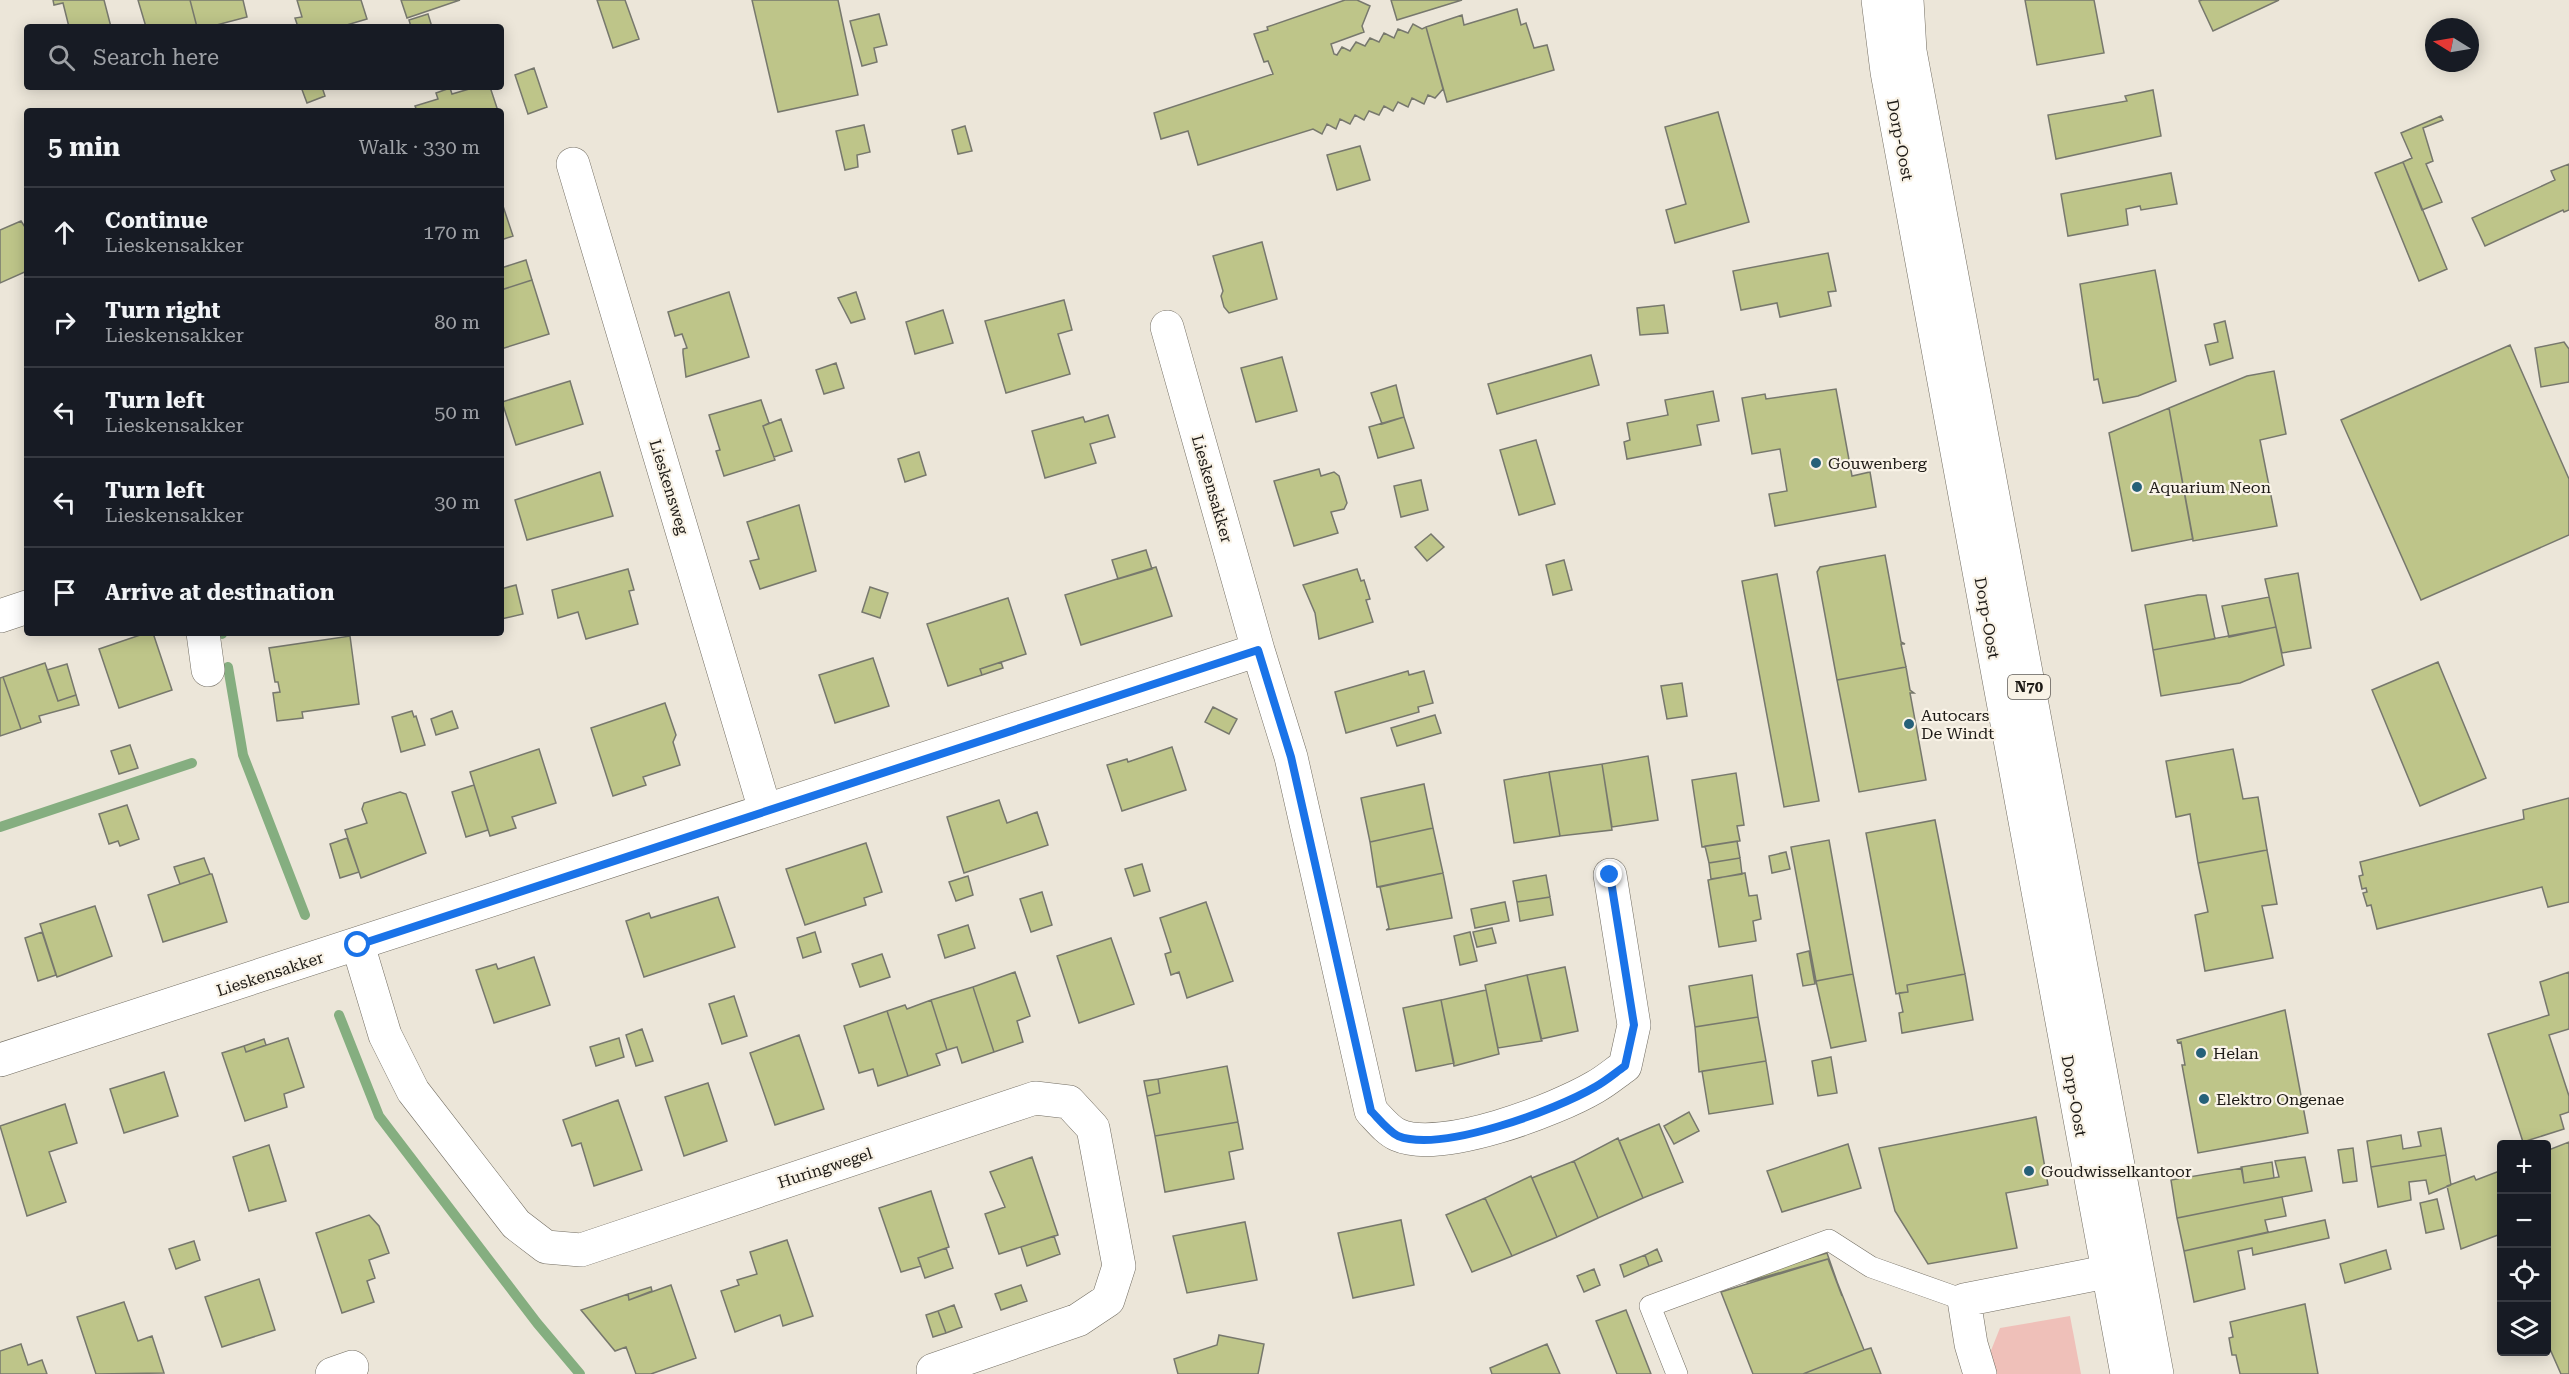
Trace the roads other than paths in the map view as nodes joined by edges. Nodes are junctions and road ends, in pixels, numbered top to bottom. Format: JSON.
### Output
{"nodes":[{"id":1,"x":1878,"y":0,"type":"edge"},
{"id":2,"x":1907,"y":0,"type":"edge"},
{"id":3,"x":573,"y":164,"type":"dead end"},
{"id":4,"x":1167,"y":327,"type":"dead end"},
{"id":5,"x":24,"y":608,"type":"edge"},
{"id":6,"x":0,"y":616,"type":"edge"},
{"id":7,"x":203,"y":636,"type":"edge"},
{"id":8,"x":1258,"y":650,"type":"junction"},
{"id":9,"x":208,"y":670,"type":"dead end"},
{"id":10,"x":765,"y":810,"type":"junction"},
{"id":11,"x":1610,"y":875,"type":"dead end"},
{"id":12,"x":358,"y":945,"type":"junction"},
{"id":13,"x":0,"y":1060,"type":"edge"},
{"id":14,"x":2122,"y":1268,"type":"junction"},
{"id":15,"x":1964,"y":1300,"type":"junction"},
{"id":16,"x":933,"y":1370,"type":"dead end"},
{"id":17,"x":1677,"y":1374,"type":"edge"},
{"id":18,"x":1980,"y":1374,"type":"edge"},
{"id":19,"x":2127,"y":1374,"type":"edge"},
{"id":20,"x":2157,"y":1374,"type":"edge"}],
"edges":[{"from":1,"to":14,"type":"street","name":"Dorp-Oost","number":"N70"},
{"from":2,"to":14,"type":"street","name":"Dorp-Oost","number":"N70"},
{"from":3,"to":10,"type":"street","name":"Lieskensweg"},
{"from":4,"to":8,"type":"street","name":"Lieskensakker"},
{"from":5,"to":6,"type":"street"},
{"from":7,"to":9,"type":"street"},
{"from":8,"to":10,"type":"street","name":"Lieskensakker"},
{"from":8,"to":11,"type":"street","name":"Lieskensakker"},
{"from":10,"to":12,"type":"street","name":"Lieskensakker"},
{"from":12,"to":13,"type":"street","name":"Lieskensakker"},
{"from":12,"to":16,"type":"street","name":"Huringwegel"},
{"from":14,"to":15,"type":"street"},
{"from":14,"to":19,"type":"street","name":"Dorp-Oost","number":"N70"},
{"from":14,"to":20,"type":"street","name":"Dorp-Oost","number":"N70"},
{"from":15,"to":17,"type":"lane"},
{"from":15,"to":18,"type":"street"}]}
